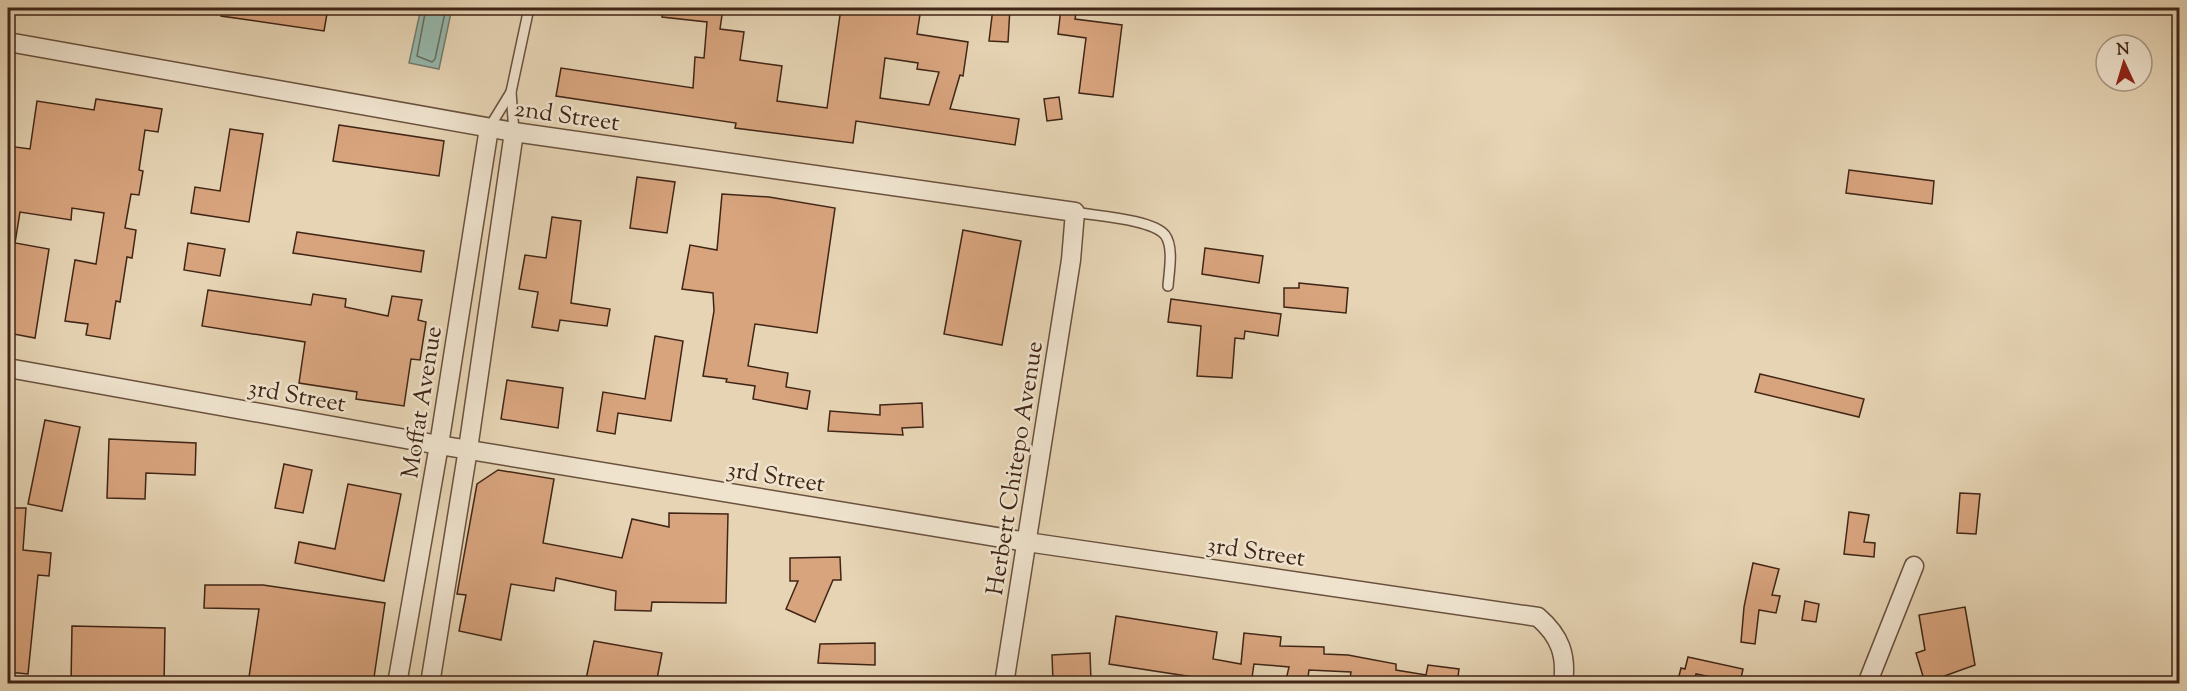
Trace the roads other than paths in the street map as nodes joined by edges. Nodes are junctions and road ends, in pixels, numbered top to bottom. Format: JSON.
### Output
{"nodes":[{"id":1,"x":529,"y":8,"type":"edge"},
{"id":2,"x":8,"y":42,"type":"edge"},
{"id":3,"x":511,"y":92,"type":"junction"},
{"id":4,"x":489,"y":128,"type":"junction"},
{"id":5,"x":514,"y":132,"type":"junction"},
{"id":6,"x":1075,"y":212,"type":"junction"},
{"id":7,"x":1168,"y":286,"type":"dead end"},
{"id":8,"x":8,"y":368,"type":"edge"},
{"id":9,"x":439,"y":445,"type":"junction"},
{"id":10,"x":468,"y":449,"type":"junction"},
{"id":11,"x":1027,"y":542,"type":"junction"},
{"id":12,"x":1914,"y":566,"type":"dead end"},
{"id":13,"x":397,"y":684,"type":"edge"},
{"id":14,"x":430,"y":684,"type":"edge"},
{"id":15,"x":1004,"y":684,"type":"edge"},
{"id":16,"x":1563,"y":684,"type":"edge"},
{"id":17,"x":1867,"y":684,"type":"edge"}],
"edges":[{"from":1,"to":3,"type":"lane"},
{"from":2,"to":4,"type":"street","name":"2nd Street"},
{"from":3,"to":4,"type":"lane"},
{"from":3,"to":5,"type":"lane"},
{"from":4,"to":5,"type":"street","name":"2nd Street"},
{"from":4,"to":9,"type":"street","name":"Moffat Avenue"},
{"from":5,"to":6,"type":"street","name":"2nd Street"},
{"from":5,"to":10,"type":"street"},
{"from":6,"to":7,"type":"lane"},
{"from":6,"to":11,"type":"street","name":"Herbert Chitepo Avenue"},
{"from":8,"to":9,"type":"street","name":"3rd Street"},
{"from":9,"to":10,"type":"street","name":"3rd Street"},
{"from":9,"to":13,"type":"street","name":"Moffat Avenue"},
{"from":10,"to":11,"type":"street","name":"3rd Street"},
{"from":10,"to":14,"type":"street"},
{"from":11,"to":15,"type":"street","name":"Herbert Chitepo Avenue"},
{"from":11,"to":16,"type":"street","name":"3rd Street"},
{"from":12,"to":17,"type":"street"}]}
